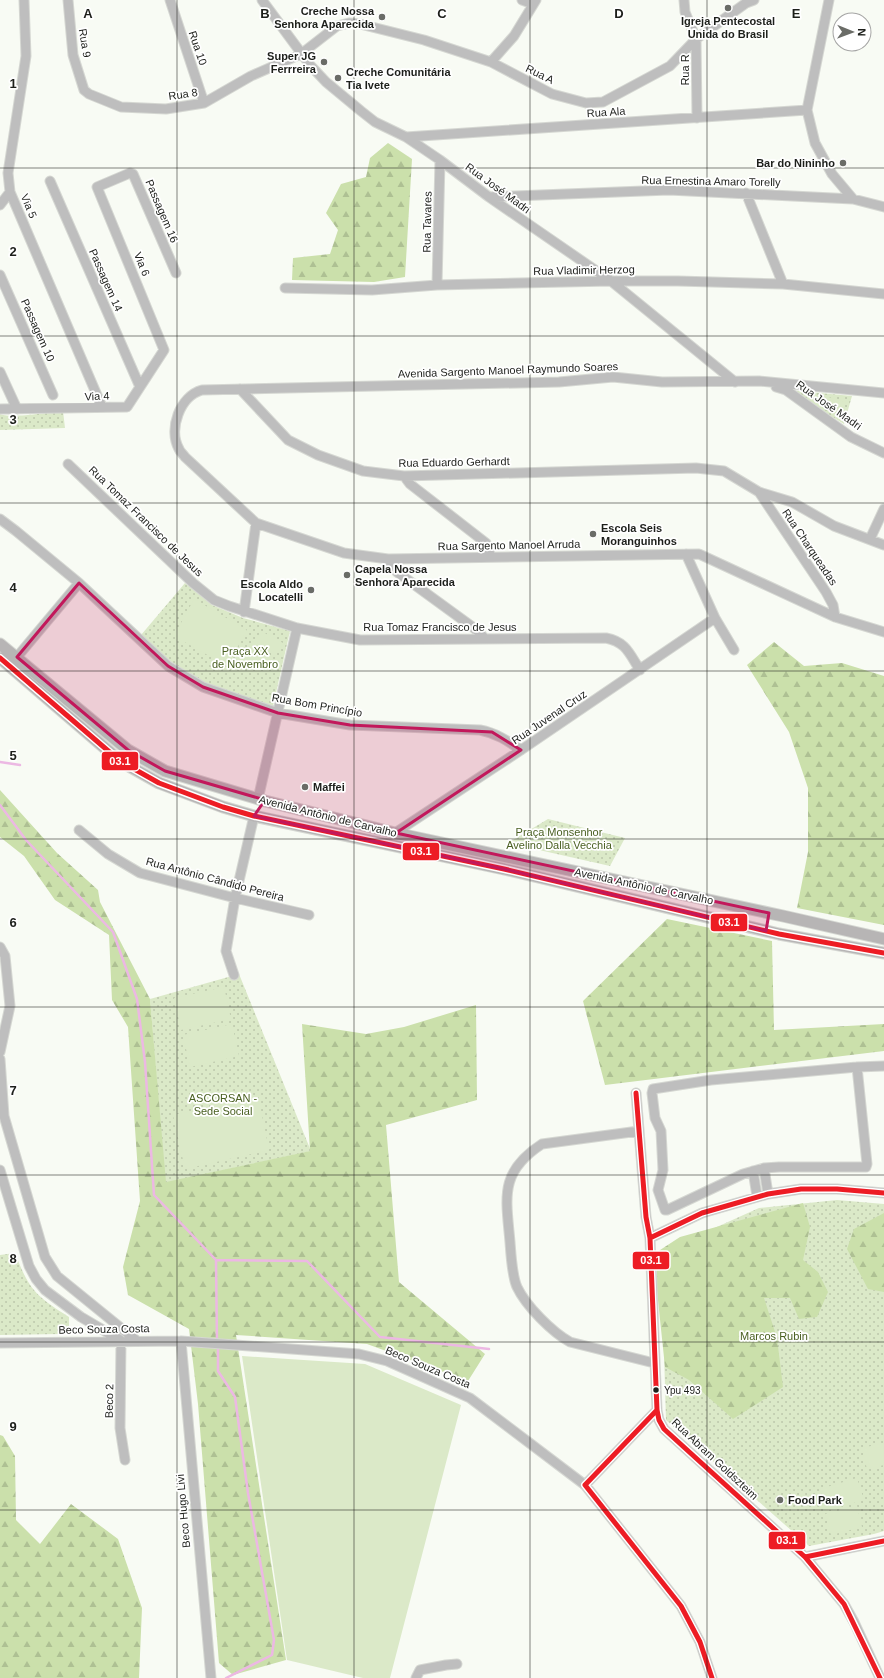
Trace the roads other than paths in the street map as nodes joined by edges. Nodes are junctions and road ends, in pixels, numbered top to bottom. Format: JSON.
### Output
{"nodes":[{"id":1,"x":24,"y":0,"type":"edge"},
{"id":2,"x":68,"y":0,"type":"edge"},
{"id":3,"x":170,"y":0,"type":"edge"},
{"id":4,"x":262,"y":0,"type":"edge"},
{"id":5,"x":522,"y":0,"type":"edge"},
{"id":6,"x":684,"y":0,"type":"edge"},
{"id":7,"x":754,"y":0,"type":"edge"},
{"id":8,"x":829,"y":0,"type":"edge"},
{"id":9,"x":534,"y":2,"type":"edge"},
{"id":10,"x":696,"y":39,"type":"junction"},
{"id":11,"x":301,"y":54,"type":"junction"},
{"id":12,"x":491,"y":62,"type":"junction"},
{"id":13,"x":84,"y":90,"type":"joint"},
{"id":14,"x":204,"y":104,"type":"junction"},
{"id":15,"x":807,"y":110,"type":"junction"},
{"id":16,"x":697,"y":118,"type":"junction"},
{"id":17,"x":406,"y":137,"type":"junction"},
{"id":18,"x":440,"y":160,"type":"junction"},
{"id":19,"x":50,"y":181,"type":"dead end"},
{"id":20,"x":97,"y":187,"type":"joint"},
{"id":21,"x":10,"y":192,"type":"junction"},
{"id":22,"x":746,"y":193,"type":"junction"},
{"id":23,"x":489,"y":197,"type":"junction"},
{"id":24,"x":853,"y":199,"type":"junction"},
{"id":25,"x":0,"y":205,"type":"edge"},
{"id":26,"x":884,"y":207,"type":"edge"},
{"id":27,"x":176,"y":273,"type":"dead end"},
{"id":28,"x":0,"y":275,"type":"edge"},
{"id":29,"x":612,"y":281,"type":"junction"},
{"id":30,"x":783,"y":284,"type":"junction"},
{"id":31,"x":437,"y":285,"type":"junction"},
{"id":32,"x":285,"y":288,"type":"dead end"},
{"id":33,"x":884,"y":294,"type":"edge"},
{"id":34,"x":164,"y":350,"type":"joint"},
{"id":35,"x":0,"y":372,"type":"edge"},
{"id":36,"x":735,"y":382,"type":"junction"},
{"id":37,"x":759,"y":382,"type":"junction"},
{"id":38,"x":140,"y":387,"type":"junction"},
{"id":39,"x":240,"y":389,"type":"junction"},
{"id":40,"x":884,"y":393,"type":"edge"},
{"id":41,"x":53,"y":396,"type":"dead end"},
{"id":42,"x":102,"y":407,"type":"junction"},
{"id":43,"x":0,"y":409,"type":"edge"},
{"id":44,"x":17,"y":409,"type":"junction"},
{"id":45,"x":178,"y":448,"type":"joint"},
{"id":46,"x":884,"y":453,"type":"edge"},
{"id":47,"x":68,"y":464,"type":"dead end"},
{"id":48,"x":404,"y":476,"type":"junction"},
{"id":49,"x":759,"y":492,"type":"junction"},
{"id":50,"x":884,"y":509,"type":"edge"},
{"id":51,"x":0,"y":520,"type":"edge"},
{"id":52,"x":256,"y":524,"type":"junction"},
{"id":53,"x":870,"y":539,"type":"junction"},
{"id":54,"x":884,"y":545,"type":"edge"},
{"id":55,"x":686,"y":554,"type":"junction"},
{"id":56,"x":491,"y":557,"type":"junction"},
{"id":57,"x":388,"y":559,"type":"junction"},
{"id":58,"x":79,"y":583,"type":"junction"},
{"id":59,"x":244,"y":612,"type":"junction"},
{"id":60,"x":715,"y":618,"type":"junction"},
{"id":61,"x":835,"y":618,"type":"junction"},
{"id":62,"x":297,"y":628,"type":"junction"},
{"id":63,"x":884,"y":632,"type":"edge"},
{"id":64,"x":485,"y":639,"type":"junction"},
{"id":65,"x":0,"y":644,"type":"edge"},
{"id":66,"x":734,"y":650,"type":"dead end"},
{"id":67,"x":17,"y":657,"type":"junction"},
{"id":68,"x":0,"y":658,"type":"edge"},
{"id":69,"x":640,"y":670,"type":"junction"},
{"id":70,"x":278,"y":713,"type":"junction"},
{"id":71,"x":521,"y":750,"type":"junction"},
{"id":72,"x":258,"y":799,"type":"junction"},
{"id":73,"x":278,"y":804,"type":"junction"},
{"id":74,"x":236,"y":811,"type":"junction"},
{"id":75,"x":254,"y":816,"type":"junction"},
{"id":76,"x":79,"y":830,"type":"dead end"},
{"id":77,"x":395,"y":833,"type":"junction"},
{"id":78,"x":235,"y":898,"type":"junction"},
{"id":79,"x":770,"y":913,"type":"junction"},
{"id":80,"x":309,"y":916,"type":"dead end"},
{"id":81,"x":783,"y":916,"type":"junction"},
{"id":82,"x":766,"y":930,"type":"junction"},
{"id":83,"x":780,"y":934,"type":"junction"},
{"id":84,"x":884,"y":939,"type":"edge"},
{"id":85,"x":0,"y":947,"type":"edge"},
{"id":86,"x":884,"y":953,"type":"edge"},
{"id":87,"x":234,"y":975,"type":"dead end"},
{"id":88,"x":0,"y":1052,"type":"edge"},
{"id":89,"x":0,"y":1058,"type":"edge"},
{"id":90,"x":884,"y":1066,"type":"edge"},
{"id":91,"x":857,"y":1068,"type":"junction"},
{"id":92,"x":636,"y":1093,"type":"dead end"},
{"id":93,"x":639,"y":1131,"type":"junction"},
{"id":94,"x":764,"y":1168,"type":"junction"},
{"id":95,"x":0,"y":1170,"type":"edge"},
{"id":96,"x":753,"y":1171,"type":"junction"},
{"id":97,"x":884,"y":1193,"type":"edge"},
{"id":98,"x":768,"y":1194,"type":"junction"},
{"id":99,"x":757,"y":1196,"type":"junction"},
{"id":100,"x":650,"y":1238,"type":"junction"},
{"id":101,"x":121,"y":1341,"type":"junction"},
{"id":102,"x":137,"y":1341,"type":"junction"},
{"id":103,"x":181,"y":1341,"type":"junction"},
{"id":104,"x":0,"y":1343,"type":"edge"},
{"id":105,"x":654,"y":1363,"type":"junction"},
{"id":106,"x":657,"y":1410,"type":"junction"},
{"id":107,"x":126,"y":1460,"type":"dead end"},
{"id":108,"x":585,"y":1485,"type":"junction"},
{"id":109,"x":884,"y":1541,"type":"edge"},
{"id":110,"x":805,"y":1557,"type":"junction"},
{"id":111,"x":457,"y":1664,"type":"dead end"},
{"id":112,"x":211,"y":1678,"type":"edge"},
{"id":113,"x":416,"y":1678,"type":"edge"},
{"id":114,"x":712,"y":1678,"type":"edge"},
{"id":115,"x":880,"y":1678,"type":"edge"}],
"edges":[{"from":1,"to":21,"type":"street","name":"Via 5"},
{"from":2,"to":13,"type":"street","name":"Rua 9"},
{"from":3,"to":14,"type":"street","name":"Rua 10"},
{"from":4,"to":11,"type":"street","name":"Rua José Madri"},
{"from":5,"to":9,"type":"street"},
{"from":6,"to":10,"type":"street","name":"Rua R"},
{"from":7,"to":10,"type":"street","name":"Rua A"},
{"from":8,"to":15,"type":"street"},
{"from":9,"to":12,"type":"street"},
{"from":10,"to":12,"type":"street","name":"Rua A"},
{"from":10,"to":16,"type":"street","name":"Rua R"},
{"from":11,"to":12,"type":"street","name":"Rua A"},
{"from":11,"to":14,"type":"street","name":"Rua 8"},
{"from":11,"to":17,"type":"street","name":"Rua José Madri"},
{"from":13,"to":14,"type":"street","name":"Rua 8"},
{"from":15,"to":16,"type":"street","name":"Rua Ala"},
{"from":15,"to":24,"type":"street"},
{"from":16,"to":17,"type":"street","name":"Rua Ala"},
{"from":17,"to":18,"type":"street","name":"Rua José Madri"},
{"from":18,"to":23,"type":"street","name":"Rua José Madri"},
{"from":18,"to":31,"type":"street","name":"Rua Tavares"},
{"from":19,"to":38,"type":"street","name":"Passagem 14"},
{"from":20,"to":27,"type":"street","name":"Passagem 16"},
{"from":20,"to":34,"type":"street","name":"Via 6"},
{"from":21,"to":25,"type":"street"},
{"from":21,"to":42,"type":"street","name":"Via 5"},
{"from":22,"to":23,"type":"street","name":"Rua Ernestina Amaro Torelly"},
{"from":22,"to":24,"type":"street","name":"Rua Ernestina Amaro Torelly"},
{"from":22,"to":30,"type":"street"},
{"from":23,"to":29,"type":"street","name":"Rua José Madri"},
{"from":24,"to":26,"type":"street","name":"Rua Ernestina Amaro Torelly"},
{"from":28,"to":41,"type":"street","name":"Passagem 10"},
{"from":29,"to":30,"type":"street","name":"Rua Vladimir Herzog"},
{"from":29,"to":31,"type":"street","name":"Rua Vladimir Herzog"},
{"from":29,"to":36,"type":"street","name":"Rua José Madri"},
{"from":30,"to":33,"type":"street","name":"Rua Vladimir Herzog"},
{"from":31,"to":32,"type":"street","name":"Rua Vladimir Herzog"},
{"from":34,"to":38,"type":"street","name":"Via 4"},
{"from":35,"to":44,"type":"street"},
{"from":36,"to":37,"type":"street","name":"Avenida Sargento Manoel Raymundo Soares"},
{"from":36,"to":39,"type":"street","name":"Avenida Sargento Manoel Raymundo Soares"},
{"from":37,"to":40,"type":"street","name":"Avenida Sargento Manoel Raymundo Soares"},
{"from":37,"to":46,"type":"street","name":"Rua José Madri"},
{"from":38,"to":42,"type":"street","name":"Via 4"},
{"from":39,"to":45,"type":"street","name":"Avenida Sargento Manoel Raymundo Soares"},
{"from":39,"to":48,"type":"street","name":"Rua Eduardo Gerhardt"},
{"from":42,"to":44,"type":"street","name":"Via 4"},
{"from":43,"to":44,"type":"street","name":"Via 4"},
{"from":45,"to":52,"type":"street","name":"Rua Sargento Manoel Arruda"},
{"from":47,"to":59,"type":"street","name":"Rua Tomaz Francisco de Jesus"},
{"from":48,"to":49,"type":"street","name":"Rua Eduardo Gerhardt"},
{"from":48,"to":56,"type":"street"},
{"from":49,"to":53,"type":"street"},
{"from":49,"to":61,"type":"street","name":"Rua Charqueadas"},
{"from":50,"to":53,"type":"street"},
{"from":51,"to":58,"type":"street","name":"Rua Bom Princípio"},
{"from":52,"to":57,"type":"street","name":"Rua Sargento Manoel Arruda"},
{"from":52,"to":59,"type":"street"},
{"from":53,"to":54,"type":"street"},
{"from":55,"to":56,"type":"street","name":"Rua Sargento Manoel Arruda"},
{"from":55,"to":60,"type":"street"},
{"from":55,"to":61,"type":"street","name":"Rua Sargento Manoel Arruda"},
{"from":56,"to":57,"type":"street","name":"Rua Sargento Manoel Arruda"},
{"from":57,"to":64,"type":"street"},
{"from":58,"to":67,"type":"street"},
{"from":58,"to":70,"type":"street","name":"Rua Bom Princípio"},
{"from":59,"to":62,"type":"street","name":"Rua Tomaz Francisco de Jesus"},
{"from":60,"to":66,"type":"street"},
{"from":60,"to":69,"type":"street","name":"Rua Juvenal Cruz"},
{"from":61,"to":63,"type":"street","name":"Rua Sargento Manoel Arruda"},
{"from":62,"to":64,"type":"street","name":"Rua Tomaz Francisco de Jesus"},
{"from":62,"to":70,"type":"street"},
{"from":64,"to":69,"type":"street","name":"Rua Tomaz Francisco de Jesus"},
{"from":65,"to":67,"type":"main road","name":"Avenida Antônio de Carvalho"},
{"from":67,"to":72,"type":"main road","name":"Avenida Antônio de Carvalho"},
{"from":68,"to":74,"type":"main road","name":"Avenida Antônio de Carvalho"},
{"from":69,"to":71,"type":"street","name":"Rua Juvenal Cruz"},
{"from":70,"to":71,"type":"street","name":"Rua Bom Princípio"},
{"from":70,"to":72,"type":"street"},
{"from":71,"to":77,"type":"street","name":"Rua Juvenal Cruz"},
{"from":72,"to":73,"type":"main road","name":"Avenida Antônio de Carvalho"},
{"from":72,"to":74,"type":"main road"},
{"from":73,"to":75,"type":"main road"},
{"from":73,"to":77,"type":"main road","name":"Avenida Antônio de Carvalho"},
{"from":74,"to":75,"type":"main road","name":"Avenida Antônio de Carvalho"},
{"from":75,"to":78,"type":"street"},
{"from":75,"to":82,"type":"main road","name":"Avenida Antônio de Carvalho"},
{"from":76,"to":78,"type":"street","name":"Rua Antônio Cândido Pereira"},
{"from":77,"to":79,"type":"main road","name":"Avenida Antônio de Carvalho"},
{"from":78,"to":80,"type":"street","name":"Rua Antônio Cândido Pereira"},
{"from":78,"to":87,"type":"street"},
{"from":79,"to":81,"type":"main road","name":"Avenida Antônio de Carvalho"},
{"from":79,"to":82,"type":"main road"},
{"from":81,"to":83,"type":"main road"},
{"from":81,"to":84,"type":"main road","name":"Avenida Antônio de Carvalho"},
{"from":82,"to":83,"type":"main road","name":"Avenida Antônio de Carvalho"},
{"from":83,"to":86,"type":"main road","name":"Avenida Antônio de Carvalho"},
{"from":85,"to":88,"type":"street"},
{"from":89,"to":102,"type":"street"},
{"from":90,"to":91,"type":"street"},
{"from":91,"to":94,"type":"street"},
{"from":91,"to":96,"type":"street"},
{"from":92,"to":93,"type":"street","name":"Rua Abram Goldszteim"},
{"from":93,"to":100,"type":"street","name":"Rua Abram Goldszteim"},
{"from":93,"to":105,"type":"street"},
{"from":94,"to":96,"type":"street"},
{"from":94,"to":98,"type":"street"},
{"from":95,"to":101,"type":"street"},
{"from":96,"to":99,"type":"street"},
{"from":97,"to":98,"type":"street"},
{"from":98,"to":99,"type":"street"},
{"from":99,"to":100,"type":"street"},
{"from":100,"to":105,"type":"street","name":"Rua Abram Goldszteim"},
{"from":101,"to":102,"type":"street","name":"Beco Souza Costa"},
{"from":101,"to":104,"type":"street","name":"Beco Souza Costa"},
{"from":101,"to":107,"type":"street","name":"Beco 2"},
{"from":102,"to":103,"type":"street","name":"Beco Souza Costa"},
{"from":103,"to":108,"type":"street","name":"Beco Souza Costa"},
{"from":103,"to":112,"type":"street","name":"Beco Hugo Livi"},
{"from":105,"to":106,"type":"street","name":"Rua Abram Goldszteim"},
{"from":106,"to":108,"type":"street"},
{"from":106,"to":110,"type":"street","name":"Rua Abram Goldszteim"},
{"from":108,"to":114,"type":"street","name":"Beco Souza Costa"},
{"from":109,"to":110,"type":"street"},
{"from":110,"to":115,"type":"street","name":"Rua Abram Goldszteim"},
{"from":111,"to":113,"type":"street"}]}
